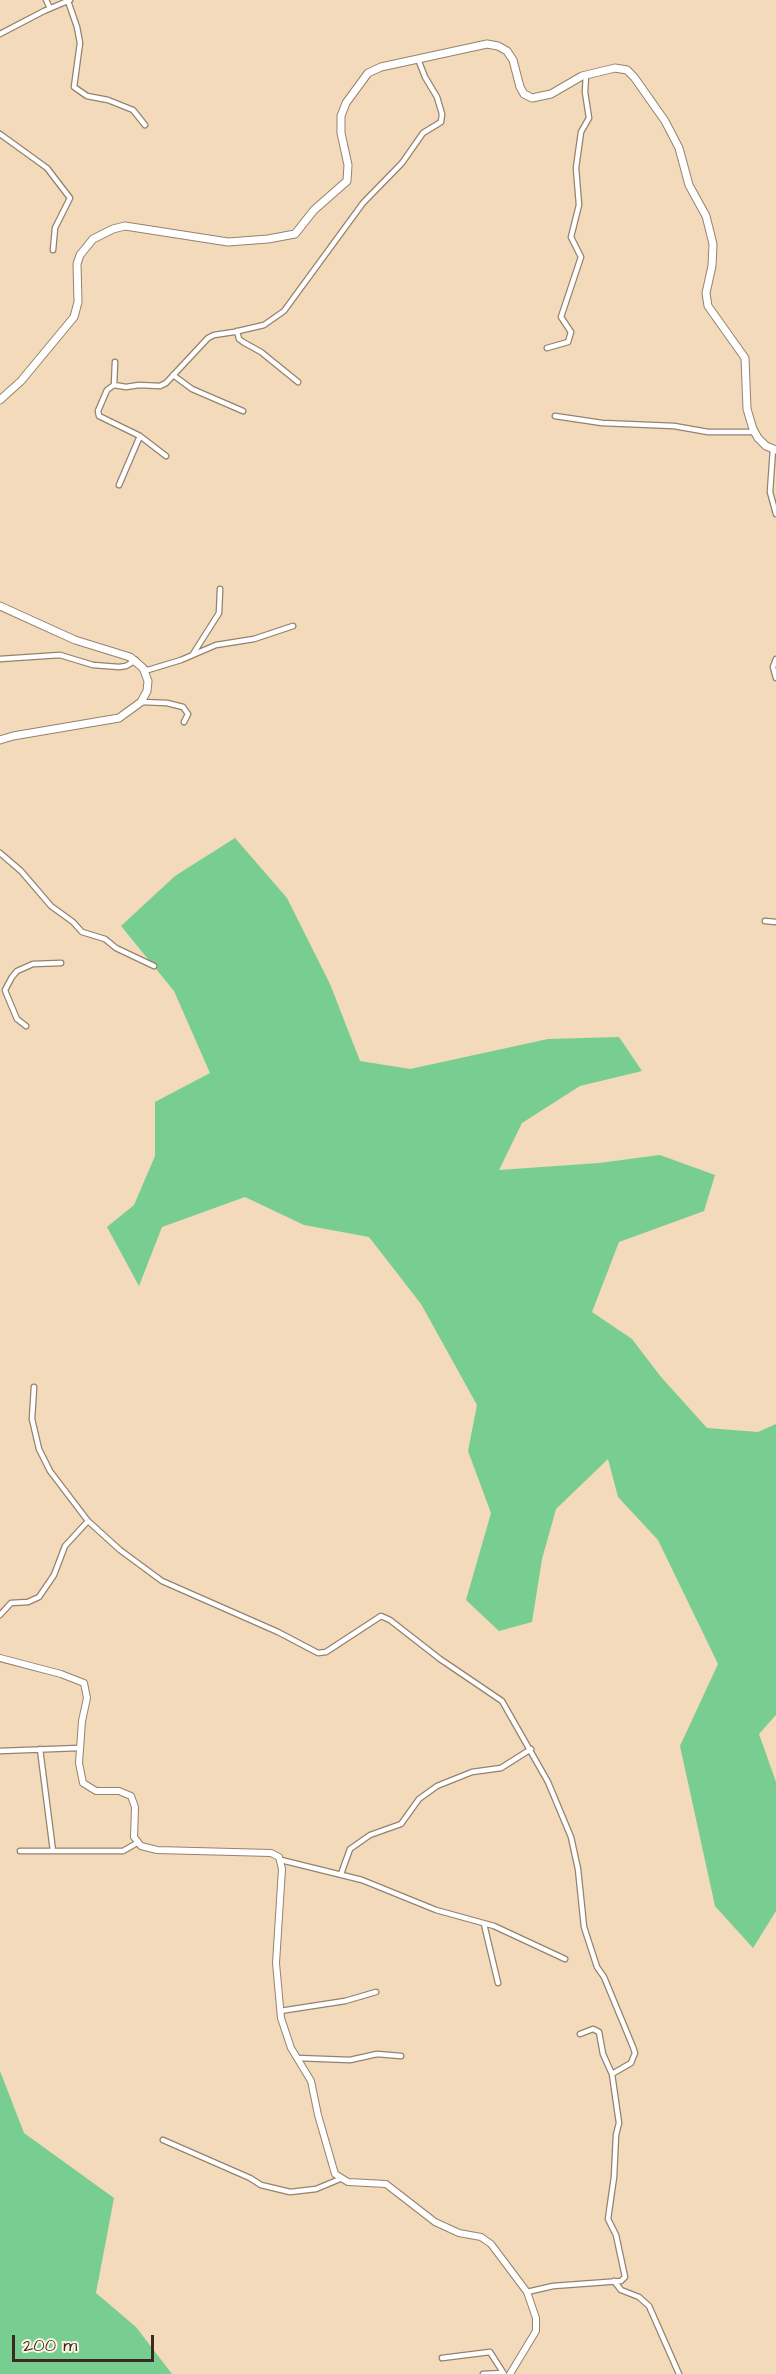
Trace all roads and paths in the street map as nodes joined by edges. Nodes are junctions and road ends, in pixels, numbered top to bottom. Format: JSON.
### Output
{"nodes":[{"id":1,"x":46,"y":0,"type":"edge"},
{"id":2,"x":69,"y":1,"type":"edge"},
{"id":3,"x":50,"y":8,"type":"junction"},
{"id":4,"x":0,"y":34,"type":"edge"},
{"id":5,"x":418,"y":59,"type":"junction"},
{"id":6,"x":586,"y":75,"type":"junction"},
{"id":7,"x":145,"y":125,"type":"dead end"},
{"id":8,"x":0,"y":134,"type":"edge"},
{"id":9,"x":53,"y":250,"type":"dead end"},
{"id":10,"x":237,"y":332,"type":"junction"},
{"id":11,"x":547,"y":348,"type":"dead end"},
{"id":12,"x":114,"y":362,"type":"dead end"},
{"id":13,"x":173,"y":375,"type":"junction"},
{"id":14,"x":298,"y":382,"type":"dead end"},
{"id":15,"x":114,"y":385,"type":"junction"},
{"id":16,"x":0,"y":400,"type":"edge"},
{"id":17,"x":243,"y":411,"type":"dead end"},
{"id":18,"x":555,"y":416,"type":"dead end"},
{"id":19,"x":755,"y":432,"type":"junction"},
{"id":20,"x":140,"y":436,"type":"junction"},
{"id":21,"x":774,"y":450,"type":"edge"},
{"id":22,"x":166,"y":456,"type":"dead end"},
{"id":23,"x":119,"y":485,"type":"dead end"},
{"id":24,"x":776,"y":514,"type":"edge"},
{"id":25,"x":220,"y":588,"type":"dead end"},
{"id":26,"x":0,"y":606,"type":"edge"},
{"id":27,"x":293,"y":626,"type":"dead end"},
{"id":28,"x":193,"y":654,"type":"junction"},
{"id":29,"x":0,"y":659,"type":"edge"},
{"id":30,"x":136,"y":660,"type":"junction"},
{"id":31,"x":776,"y":660,"type":"edge"},
{"id":32,"x":143,"y":668,"type":"junction"},
{"id":33,"x":776,"y":678,"type":"edge"},
{"id":34,"x":141,"y":702,"type":"junction"},
{"id":35,"x":184,"y":722,"type":"dead end"},
{"id":36,"x":0,"y":740,"type":"edge"},
{"id":37,"x":0,"y":854,"type":"edge"},
{"id":38,"x":765,"y":921,"type":"dead end"},
{"id":39,"x":776,"y":922,"type":"edge"},
{"id":40,"x":61,"y":963,"type":"dead end"},
{"id":41,"x":154,"y":966,"type":"dead end"},
{"id":42,"x":3,"y":990,"type":"edge"},
{"id":43,"x":26,"y":1026,"type":"dead end"},
{"id":44,"x":34,"y":1387,"type":"dead end"},
{"id":45,"x":88,"y":1521,"type":"junction"},
{"id":46,"x":0,"y":1615,"type":"edge"},
{"id":47,"x":0,"y":1658,"type":"edge"},
{"id":48,"x":79,"y":1748,"type":"junction"},
{"id":49,"x":40,"y":1749,"type":"junction"},
{"id":50,"x":531,"y":1749,"type":"junction"},
{"id":51,"x":0,"y":1751,"type":"edge"},
{"id":52,"x":137,"y":1843,"type":"junction"},
{"id":53,"x":20,"y":1851,"type":"dead end"},
{"id":54,"x":53,"y":1851,"type":"junction"},
{"id":55,"x":281,"y":1860,"type":"junction"},
{"id":56,"x":341,"y":1874,"type":"junction"},
{"id":57,"x":484,"y":1924,"type":"junction"},
{"id":58,"x":565,"y":1959,"type":"dead end"},
{"id":59,"x":498,"y":1983,"type":"dead end"},
{"id":60,"x":376,"y":1992,"type":"dead end"},
{"id":61,"x":280,"y":2011,"type":"junction"},
{"id":62,"x":580,"y":2034,"type":"dead end"},
{"id":63,"x":401,"y":2056,"type":"dead end"},
{"id":64,"x":297,"y":2058,"type":"junction"},
{"id":65,"x":612,"y":2074,"type":"junction"},
{"id":66,"x":163,"y":2139,"type":"dead end"},
{"id":67,"x":340,"y":2179,"type":"junction"},
{"id":68,"x":614,"y":2281,"type":"junction"},
{"id":69,"x":527,"y":2292,"type":"junction"},
{"id":70,"x":442,"y":2358,"type":"dead end"},
{"id":71,"x":483,"y":2374,"type":"edge"},
{"id":72,"x":506,"y":2374,"type":"edge"},
{"id":73,"x":679,"y":2374,"type":"edge"}],
"edges":[{"from":1,"to":3,"type":"street"},
{"from":2,"to":3,"type":"street"},
{"from":2,"to":7,"type":"street"},
{"from":3,"to":4,"type":"street"},
{"from":5,"to":6,"type":"main road"},
{"from":5,"to":10,"type":"street"},
{"from":5,"to":16,"type":"main road"},
{"from":6,"to":11,"type":"street"},
{"from":6,"to":19,"type":"main road"},
{"from":8,"to":9,"type":"street"},
{"from":10,"to":13,"type":"street"},
{"from":10,"to":14,"type":"street"},
{"from":12,"to":15,"type":"street"},
{"from":13,"to":15,"type":"street"},
{"from":13,"to":17,"type":"street"},
{"from":15,"to":20,"type":"street"},
{"from":18,"to":19,"type":"street"},
{"from":19,"to":21,"type":"main road"},
{"from":20,"to":22,"type":"street"},
{"from":20,"to":23,"type":"street"},
{"from":21,"to":24,"type":"street"},
{"from":25,"to":28,"type":"street"},
{"from":26,"to":30,"type":"main road"},
{"from":27,"to":28,"type":"street"},
{"from":28,"to":32,"type":"street"},
{"from":29,"to":30,"type":"street"},
{"from":30,"to":32,"type":"main road"},
{"from":31,"to":33,"type":"street"},
{"from":32,"to":34,"type":"main road"},
{"from":34,"to":35,"type":"street"},
{"from":34,"to":36,"type":"main road"},
{"from":37,"to":41,"type":"street"},
{"from":38,"to":39,"type":"street"},
{"from":40,"to":42,"type":"street"},
{"from":42,"to":43,"type":"street"},
{"from":44,"to":45,"type":"street"},
{"from":45,"to":46,"type":"street"},
{"from":45,"to":50,"type":"street"},
{"from":47,"to":48,"type":"street"},
{"from":48,"to":49,"type":"street"},
{"from":48,"to":52,"type":"street"},
{"from":49,"to":51,"type":"street"},
{"from":49,"to":54,"type":"street"},
{"from":50,"to":56,"type":"street"},
{"from":50,"to":65,"type":"street"},
{"from":52,"to":54,"type":"street"},
{"from":52,"to":55,"type":"street"},
{"from":53,"to":54,"type":"street"},
{"from":55,"to":56,"type":"street"},
{"from":55,"to":61,"type":"street"},
{"from":56,"to":57,"type":"street"},
{"from":57,"to":58,"type":"street"},
{"from":57,"to":59,"type":"street"},
{"from":60,"to":61,"type":"street"},
{"from":61,"to":64,"type":"street"},
{"from":62,"to":65,"type":"street"},
{"from":63,"to":64,"type":"street"},
{"from":64,"to":67,"type":"street"},
{"from":65,"to":68,"type":"street"},
{"from":66,"to":67,"type":"street"},
{"from":67,"to":69,"type":"street"},
{"from":68,"to":69,"type":"street"},
{"from":68,"to":73,"type":"street"},
{"from":69,"to":72,"type":"street"},
{"from":70,"to":72,"type":"street"},
{"from":71,"to":72,"type":"street"}]}
